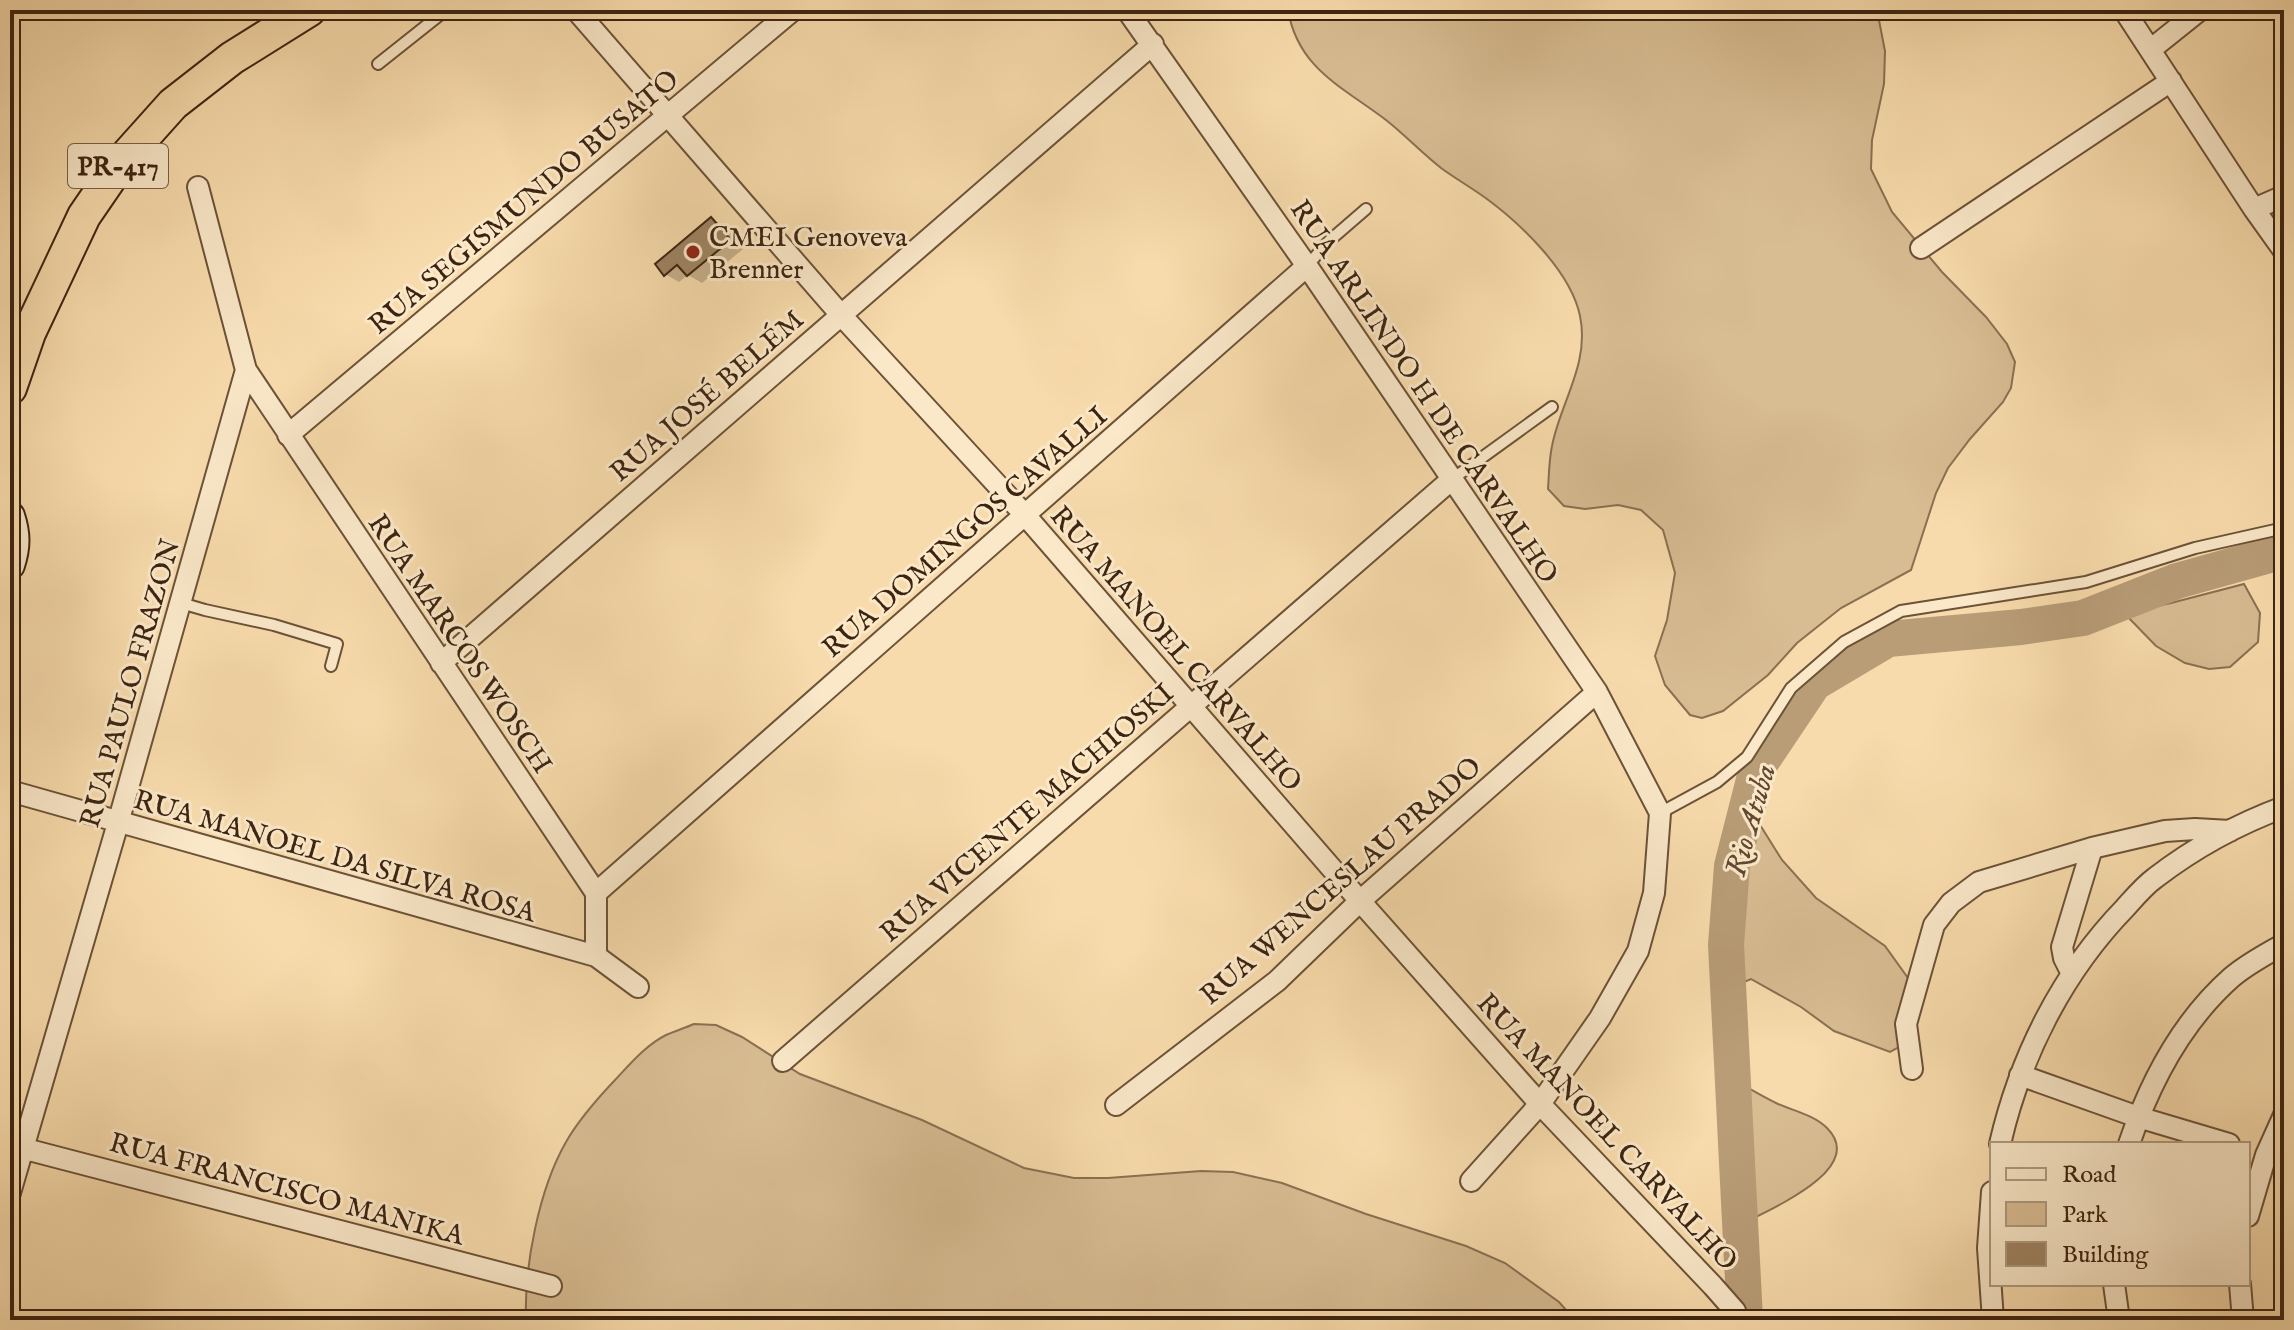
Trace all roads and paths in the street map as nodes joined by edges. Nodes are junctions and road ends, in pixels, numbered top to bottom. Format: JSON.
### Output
{"nodes":[{"id":1,"x":309,"y":10,"type":"edge"},
{"id":2,"x":446,"y":10,"type":"edge"},
{"id":3,"x":576,"y":10,"type":"edge"},
{"id":4,"x":793,"y":10,"type":"edge"},
{"id":5,"x":1127,"y":10,"type":"edge"},
{"id":6,"x":2124,"y":10,"type":"edge"},
{"id":7,"x":2200,"y":10,"type":"edge"},
{"id":8,"x":1153,"y":44,"type":"junction"},
{"id":9,"x":2150,"y":50,"type":"junction"},
{"id":10,"x":378,"y":64,"type":"dead end"},
{"id":11,"x":2171,"y":81,"type":"junction"},
{"id":12,"x":667,"y":116,"type":"junction"},
{"id":13,"x":198,"y":187,"type":"dead end"},
{"id":14,"x":2284,"y":196,"type":"edge"},
{"id":15,"x":1366,"y":209,"type":"dead end"},
{"id":16,"x":2254,"y":209,"type":"junction"},
{"id":17,"x":1921,"y":248,"type":"dead end"},
{"id":18,"x":2284,"y":251,"type":"edge"},
{"id":19,"x":1307,"y":266,"type":"junction"},
{"id":20,"x":841,"y":315,"type":"junction"},
{"id":21,"x":246,"y":370,"type":"junction"},
{"id":22,"x":10,"y":388,"type":"edge"},
{"id":23,"x":1552,"y":407,"type":"dead end"},
{"id":24,"x":288,"y":435,"type":"junction"},
{"id":25,"x":1451,"y":480,"type":"junction"},
{"id":26,"x":1025,"y":515,"type":"junction"},
{"id":27,"x":10,"y":516,"type":"edge"},
{"id":28,"x":2284,"y":528,"type":"edge"},
{"id":29,"x":10,"y":565,"type":"edge"},
{"id":30,"x":181,"y":603,"type":"junction"},
{"id":31,"x":441,"y":663,"type":"junction"},
{"id":32,"x":331,"y":666,"type":"dead end"},
{"id":33,"x":1597,"y":692,"type":"junction"},
{"id":34,"x":1190,"y":706,"type":"junction"},
{"id":35,"x":10,"y":791,"type":"edge"},
{"id":36,"x":2284,"y":807,"type":"edge"},
{"id":37,"x":1660,"y":813,"type":"junction"},
{"id":38,"x":118,"y":823,"type":"junction"},
{"id":39,"x":2230,"y":831,"type":"junction"},
{"id":40,"x":2092,"y":848,"type":"junction"},
{"id":41,"x":596,"y":893,"type":"junction"},
{"id":42,"x":1360,"y":901,"type":"junction"},
{"id":43,"x":2284,"y":944,"type":"edge"},
{"id":44,"x":596,"y":956,"type":"junction"},
{"id":45,"x":2072,"y":974,"type":"junction"},
{"id":46,"x":638,"y":987,"type":"dead end"},
{"id":47,"x":783,"y":1061,"type":"dead end"},
{"id":48,"x":1912,"y":1069,"type":"dead end"},
{"id":49,"x":2020,"y":1075,"type":"junction"},
{"id":50,"x":1540,"y":1104,"type":"junction"},
{"id":51,"x":1116,"y":1105,"type":"dead end"},
{"id":52,"x":2284,"y":1115,"type":"edge"},
{"id":53,"x":2138,"y":1117,"type":"junction"},
{"id":54,"x":2000,"y":1142,"type":"edge"},
{"id":55,"x":2130,"y":1142,"type":"edge"},
{"id":56,"x":2222,"y":1142,"type":"edge"},
{"id":57,"x":16,"y":1146,"type":"edge"},
{"id":58,"x":2257,"y":1152,"type":"edge"},
{"id":59,"x":1471,"y":1181,"type":"dead end"},
{"id":60,"x":10,"y":1193,"type":"edge"},
{"id":61,"x":2250,"y":1202,"type":"edge"},
{"id":62,"x":1990,"y":1220,"type":"edge"},
{"id":63,"x":1990,"y":1277,"type":"edge"},
{"id":64,"x":551,"y":1286,"type":"dead end"},
{"id":65,"x":1991,"y":1286,"type":"edge"},
{"id":66,"x":2114,"y":1286,"type":"edge"},
{"id":67,"x":2240,"y":1286,"type":"edge"},
{"id":68,"x":1738,"y":1320,"type":"edge"},
{"id":69,"x":1993,"y":1320,"type":"edge"},
{"id":70,"x":2119,"y":1320,"type":"edge"},
{"id":71,"x":2243,"y":1320,"type":"edge"}],
"edges":[{"from":1,"to":22,"type":"highway","number":"PR-417"},
{"from":2,"to":10,"type":"lane"},
{"from":3,"to":12,"type":"street","name":"RUA MANOEL CARVALHO"},
{"from":4,"to":12,"type":"street","name":"RUA SEGISMUNDO BUSATO"},
{"from":5,"to":8,"type":"street","name":"RUA ARLINDO H DE CARVALHO"},
{"from":6,"to":9,"type":"street"},
{"from":7,"to":9,"type":"street"},
{"from":8,"to":19,"type":"street","name":"RUA ARLINDO H DE CARVALHO"},
{"from":8,"to":20,"type":"street","name":"RUA JOSÉ BELÉM"},
{"from":9,"to":11,"type":"street"},
{"from":11,"to":16,"type":"street"},
{"from":11,"to":17,"type":"street"},
{"from":12,"to":20,"type":"street","name":"RUA MANOEL CARVALHO"},
{"from":12,"to":24,"type":"street","name":"RUA SEGISMUNDO BUSATO"},
{"from":13,"to":21,"type":"street"},
{"from":14,"to":16,"type":"street"},
{"from":15,"to":19,"type":"lane","name":"RUA DOMINGOS CAVALLI"},
{"from":16,"to":18,"type":"street"},
{"from":19,"to":25,"type":"street","name":"RUA ARLINDO H DE CARVALHO"},
{"from":19,"to":26,"type":"street","name":"RUA DOMINGOS CAVALLI"},
{"from":20,"to":26,"type":"street","name":"RUA MANOEL CARVALHO"},
{"from":20,"to":31,"type":"street","name":"RUA JOSÉ BELÉM"},
{"from":21,"to":24,"type":"street","name":"RUA MARCOS WOSCH"},
{"from":21,"to":30,"type":"street","name":"RUA PAULO FRAZON"},
{"from":23,"to":25,"type":"lane"},
{"from":24,"to":31,"type":"street","name":"RUA MARCOS WOSCH"},
{"from":25,"to":33,"type":"street","name":"RUA ARLINDO H DE CARVALHO"},
{"from":25,"to":34,"type":"street","name":"RUA VICENTE MACHIOSKI"},
{"from":26,"to":34,"type":"street","name":"RUA MANOEL CARVALHO"},
{"from":26,"to":41,"type":"street","name":"RUA DOMINGOS CAVALLI"},
{"from":27,"to":29,"type":"main road"},
{"from":28,"to":37,"type":"lane"},
{"from":30,"to":32,"type":"lane"},
{"from":30,"to":38,"type":"street","name":"RUA PAULO FRAZON"},
{"from":31,"to":41,"type":"street","name":"RUA MARCOS WOSCH"},
{"from":33,"to":37,"type":"street","name":"RUA ARLINDO H DE CARVALHO"},
{"from":33,"to":42,"type":"street","name":"RUA WENCESLAU PRADO"},
{"from":34,"to":42,"type":"street","name":"RUA MANOEL CARVALHO"},
{"from":34,"to":47,"type":"street","name":"RUA VICENTE MACHIOSKI"},
{"from":35,"to":38,"type":"street","name":"RUA MANOEL DA SILVA ROSA"},
{"from":36,"to":39,"type":"street"},
{"from":37,"to":50,"type":"street"},
{"from":38,"to":44,"type":"street","name":"RUA MANOEL DA SILVA ROSA"},
{"from":38,"to":57,"type":"street","name":"RUA PAULO FRAZON"},
{"from":39,"to":40,"type":"street"},
{"from":39,"to":45,"type":"street"},
{"from":40,"to":45,"type":"street"},
{"from":40,"to":48,"type":"street"},
{"from":41,"to":44,"type":"street"},
{"from":42,"to":50,"type":"street","name":"RUA MANOEL CARVALHO"},
{"from":42,"to":51,"type":"street","name":"RUA WENCESLAU PRADO"},
{"from":43,"to":53,"type":"street"},
{"from":44,"to":46,"type":"street","name":"RUA MANOEL DA SILVA ROSA"},
{"from":45,"to":49,"type":"street"},
{"from":49,"to":53,"type":"street"},
{"from":49,"to":54,"type":"street"},
{"from":50,"to":59,"type":"street"},
{"from":50,"to":68,"type":"street","name":"RUA MANOEL CARVALHO"},
{"from":52,"to":58,"type":"street"},
{"from":53,"to":55,"type":"street"},
{"from":53,"to":56,"type":"street"},
{"from":57,"to":60,"type":"street","name":"RUA PAULO FRAZON"},
{"from":57,"to":64,"type":"street","name":"RUA FRANCISCO MANIKA"},
{"from":58,"to":61,"type":"street"},
{"from":62,"to":63,"type":"street"},
{"from":65,"to":69,"type":"street"},
{"from":66,"to":70,"type":"street"},
{"from":67,"to":71,"type":"street"}]}
